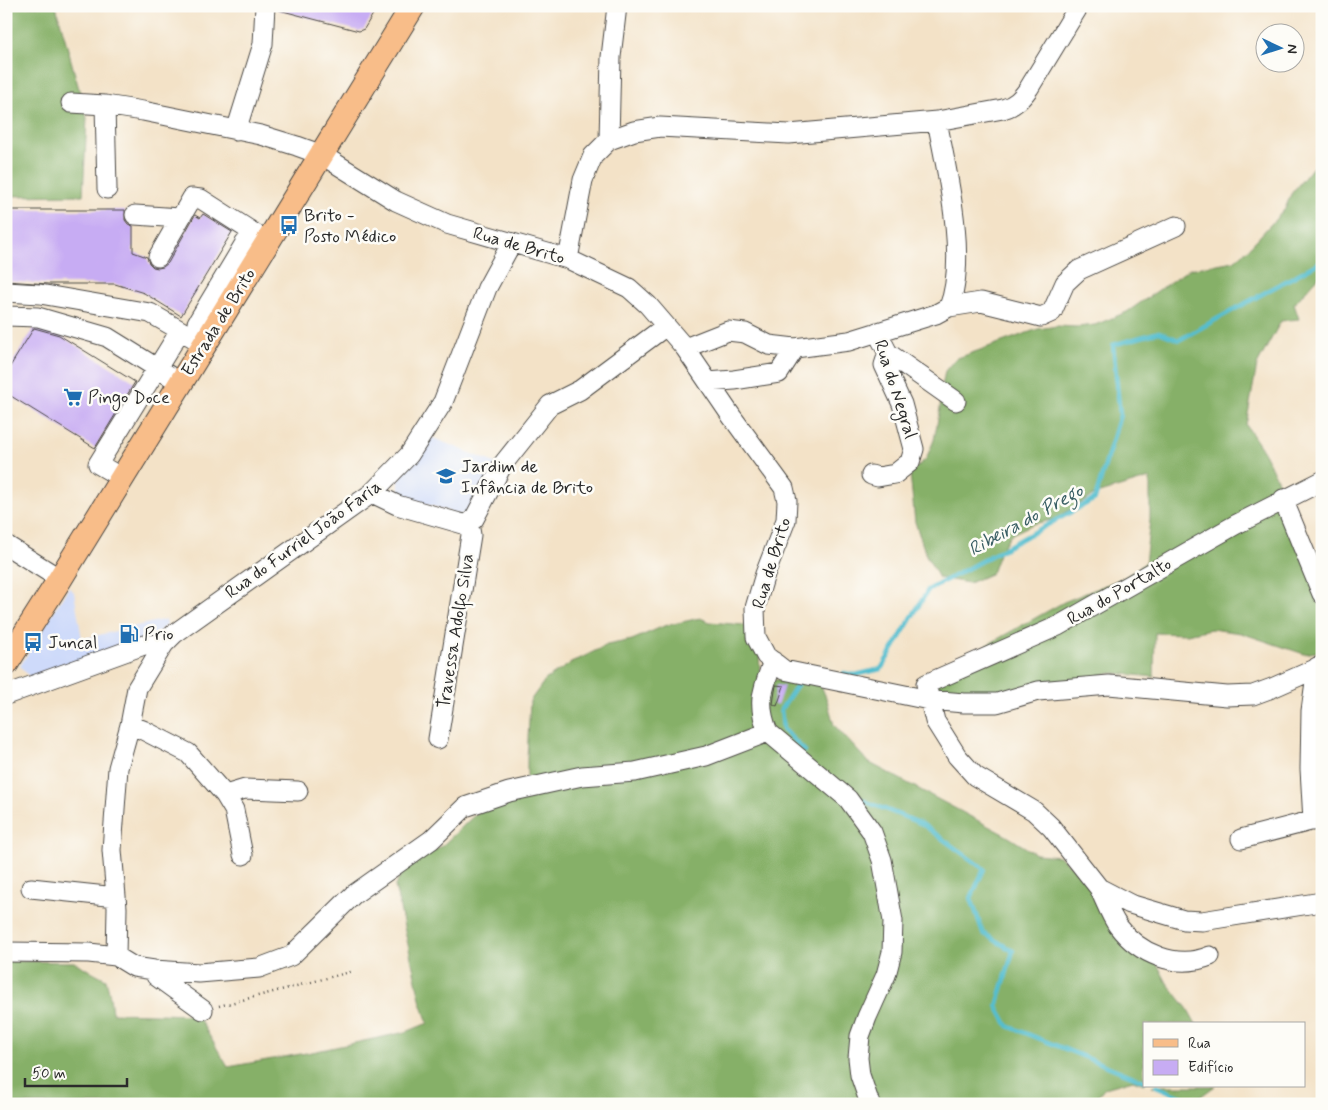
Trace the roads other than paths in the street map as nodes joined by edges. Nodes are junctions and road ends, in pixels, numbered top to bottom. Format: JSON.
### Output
{"nodes":[{"id":1,"x":264,"y":6,"type":"edge"},
{"id":2,"x":414,"y":6,"type":"edge"},
{"id":3,"x":617,"y":6,"type":"edge"},
{"id":4,"x":1079,"y":6,"type":"edge"},
{"id":5,"x":71,"y":103,"type":"dead end"},
{"id":6,"x":105,"y":106,"type":"junction"},
{"id":7,"x":937,"y":121,"type":"junction"},
{"id":8,"x":236,"y":131,"type":"junction"},
{"id":9,"x":608,"y":140,"type":"junction"},
{"id":10,"x":322,"y":155,"type":"junction"},
{"id":11,"x":108,"y":190,"type":"dead end"},
{"id":12,"x":135,"y":215,"type":"dead end"},
{"id":13,"x":180,"y":218,"type":"junction"},
{"id":14,"x":1176,"y":226,"type":"dead end"},
{"id":15,"x":511,"y":244,"type":"junction"},
{"id":16,"x":265,"y":247,"type":"junction"},
{"id":17,"x":158,"y":257,"type":"dead end"},
{"id":18,"x":568,"y":259,"type":"junction"},
{"id":19,"x":6,"y":292,"type":"edge"},
{"id":20,"x":949,"y":308,"type":"junction"},
{"id":21,"x":6,"y":316,"type":"edge"},
{"id":22,"x":666,"y":326,"type":"junction"},
{"id":23,"x":180,"y":331,"type":"junction"},
{"id":24,"x":877,"y":332,"type":"junction"},
{"id":25,"x":208,"y":338,"type":"junction"},
{"id":26,"x":685,"y":348,"type":"junction"},
{"id":27,"x":795,"y":348,"type":"junction"},
{"id":28,"x":888,"y":353,"type":"junction"},
{"id":29,"x":156,"y":368,"type":"junction"},
{"id":30,"x":708,"y":382,"type":"junction"},
{"id":31,"x":180,"y":383,"type":"junction"},
{"id":32,"x":956,"y":401,"type":"dead end"},
{"id":33,"x":871,"y":475,"type":"dead end"},
{"id":34,"x":122,"y":478,"type":"junction"},
{"id":35,"x":1322,"y":481,"type":"edge"},
{"id":36,"x":372,"y":493,"type":"junction"},
{"id":37,"x":1283,"y":499,"type":"junction"},
{"id":38,"x":469,"y":523,"type":"junction"},
{"id":39,"x":6,"y":545,"type":"edge"},
{"id":40,"x":60,"y":579,"type":"junction"},
{"id":41,"x":1322,"y":594,"type":"edge"},
{"id":42,"x":164,"y":644,"type":"junction"},
{"id":43,"x":773,"y":661,"type":"junction"},
{"id":44,"x":6,"y":664,"type":"edge"},
{"id":45,"x":1320,"y":666,"type":"edge"},
{"id":46,"x":6,"y":695,"type":"edge"},
{"id":47,"x":929,"y":700,"type":"junction"},
{"id":48,"x":130,"y":725,"type":"junction"},
{"id":49,"x":768,"y":732,"type":"junction"},
{"id":50,"x":438,"y":739,"type":"dead end"},
{"id":51,"x":298,"y":791,"type":"dead end"},
{"id":52,"x":225,"y":795,"type":"junction"},
{"id":53,"x":1318,"y":819,"type":"edge"},
{"id":54,"x":1241,"y":839,"type":"dead end"},
{"id":55,"x":242,"y":855,"type":"dead end"},
{"id":56,"x":31,"y":888,"type":"dead end"},
{"id":57,"x":1099,"y":888,"type":"junction"},
{"id":58,"x":116,"y":897,"type":"junction"},
{"id":59,"x":1322,"y":902,"type":"edge"},
{"id":60,"x":6,"y":952,"type":"edge"},
{"id":61,"x":116,"y":956,"type":"junction"},
{"id":62,"x":1210,"y":956,"type":"dead end"},
{"id":63,"x":154,"y":970,"type":"junction"},
{"id":64,"x":202,"y":1010,"type":"road end"},
{"id":65,"x":870,"y":1104,"type":"edge"}],
"edges":[{"from":1,"to":8,"type":"street"},
{"from":2,"to":10,"type":"main road","name":"Estrada de Brito"},
{"from":3,"to":9,"type":"street"},
{"from":4,"to":7,"type":"street"},
{"from":5,"to":6,"type":"street","name":"Rua de Brito"},
{"from":6,"to":8,"type":"street","name":"Rua de Brito"},
{"from":6,"to":11,"type":"street"},
{"from":7,"to":9,"type":"street"},
{"from":7,"to":20,"type":"street"},
{"from":8,"to":10,"type":"street","name":"Rua de Brito"},
{"from":9,"to":18,"type":"street"},
{"from":10,"to":15,"type":"street","name":"Rua de Brito"},
{"from":10,"to":16,"type":"main road","name":"Estrada de Brito"},
{"from":12,"to":13,"type":"street"},
{"from":13,"to":16,"type":"street"},
{"from":13,"to":17,"type":"street"},
{"from":14,"to":20,"type":"street"},
{"from":15,"to":18,"type":"street","name":"Rua de Brito"},
{"from":15,"to":36,"type":"street","name":"Rua do Furriel João Faria"},
{"from":16,"to":25,"type":"main road","name":"Estrada de Brito"},
{"from":18,"to":22,"type":"street","name":"Rua de Brito"},
{"from":19,"to":23,"type":"street"},
{"from":20,"to":24,"type":"street"},
{"from":21,"to":29,"type":"street"},
{"from":22,"to":26,"type":"street","name":"Rua de Brito"},
{"from":22,"to":38,"type":"street"},
{"from":23,"to":25,"type":"street"},
{"from":23,"to":29,"type":"street"},
{"from":24,"to":27,"type":"street"},
{"from":24,"to":28,"type":"street","name":"Rua do Negral"},
{"from":25,"to":31,"type":"main road","name":"Estrada de Brito"},
{"from":26,"to":27,"type":"street"},
{"from":26,"to":30,"type":"street","name":"Rua de Brito"},
{"from":27,"to":30,"type":"street"},
{"from":28,"to":32,"type":"street"},
{"from":28,"to":33,"type":"street","name":"Rua do Negral"},
{"from":29,"to":31,"type":"street"},
{"from":29,"to":34,"type":"street"},
{"from":30,"to":43,"type":"street","name":"Rua de Brito"},
{"from":31,"to":34,"type":"main road","name":"Estrada de Brito"},
{"from":34,"to":40,"type":"main road","name":"Estrada de Brito"},
{"from":35,"to":37,"type":"street","name":"Rua do Portalto"},
{"from":36,"to":38,"type":"street"},
{"from":36,"to":42,"type":"street","name":"Rua do Furriel João Faria"},
{"from":37,"to":41,"type":"street"},
{"from":37,"to":47,"type":"street","name":"Rua do Portalto"},
{"from":38,"to":50,"type":"street","name":"Travessa Adolfo Silva"},
{"from":39,"to":40,"type":"street"},
{"from":40,"to":44,"type":"main road","name":"Estrada de Brito"},
{"from":42,"to":46,"type":"street"},
{"from":42,"to":48,"type":"street","name":"Rua do Furriel João Faria"},
{"from":43,"to":47,"type":"street"},
{"from":43,"to":49,"type":"street"},
{"from":45,"to":47,"type":"street"},
{"from":45,"to":53,"type":"street"},
{"from":47,"to":57,"type":"street"},
{"from":48,"to":52,"type":"street"},
{"from":48,"to":58,"type":"street","name":"Rua do Furriel João Faria"},
{"from":49,"to":63,"type":"street"},
{"from":49,"to":65,"type":"street"},
{"from":51,"to":52,"type":"street"},
{"from":52,"to":55,"type":"street"},
{"from":53,"to":54,"type":"street"},
{"from":56,"to":58,"type":"street"},
{"from":57,"to":59,"type":"street"},
{"from":57,"to":62,"type":"street"},
{"from":58,"to":61,"type":"street","name":"Rua do Furriel João Faria"},
{"from":60,"to":61,"type":"street"},
{"from":61,"to":63,"type":"street"},
{"from":63,"to":64,"type":"street"}]}
